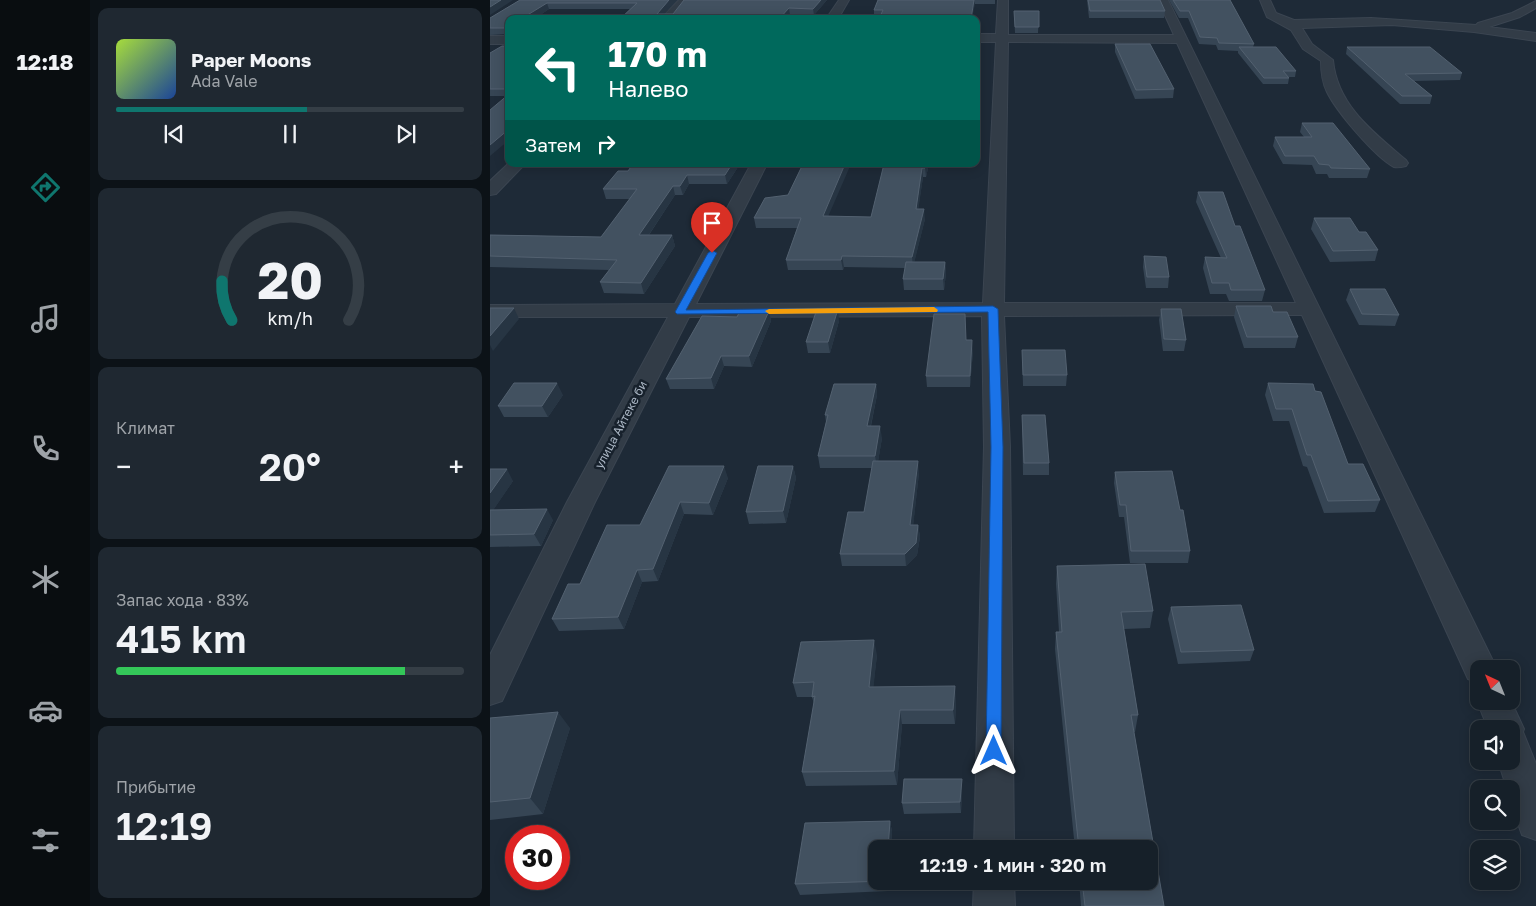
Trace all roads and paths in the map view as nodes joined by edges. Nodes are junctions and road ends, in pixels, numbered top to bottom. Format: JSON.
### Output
{"nodes":[{"id":1,"x":685,"y":0,"type":"edge"},
{"id":2,"x":844,"y":0,"type":"edge"},
{"id":3,"x":1003,"y":0,"type":"edge"},
{"id":4,"x":1163,"y":0,"type":"edge"},
{"id":5,"x":1265,"y":0,"type":"edge"},
{"id":6,"x":1536,"y":4,"type":"edge"},
{"id":7,"x":670,"y":15,"type":"edge"},
{"id":8,"x":835,"y":15,"type":"edge"},
{"id":9,"x":1295,"y":25,"type":"junction"},
{"id":10,"x":1466,"y":27,"type":"junction"},
{"id":11,"x":1536,"y":37,"type":"edge"},
{"id":12,"x":980,"y":38,"type":"edge"},
{"id":13,"x":1002,"y":38,"type":"junction"},
{"id":14,"x":1181,"y":39,"type":"junction"},
{"id":15,"x":490,"y":40,"type":"edge"},
{"id":16,"x":505,"y":40,"type":"edge"},
{"id":17,"x":1400,"y":163,"type":"dead end"},
{"id":18,"x":514,"y":167,"type":"edge"},
{"id":19,"x":757,"y":167,"type":"edge"},
{"id":20,"x":490,"y":190,"type":"edge"},
{"id":21,"x":993,"y":309,"type":"junction"},
{"id":22,"x":1310,"y":309,"type":"junction"},
{"id":23,"x":490,"y":311,"type":"edge"},
{"id":24,"x":680,"y":312,"type":"junction"},
{"id":25,"x":1476,"y":660,"type":"edge"},
{"id":26,"x":490,"y":690,"type":"edge"},
{"id":27,"x":1519,"y":770,"type":"edge"},
{"id":28,"x":1536,"y":821,"type":"edge"},
{"id":29,"x":994,"y":840,"type":"edge"},
{"id":30,"x":994,"y":890,"type":"edge"},
{"id":31,"x":994,"y":906,"type":"edge"}],
"edges":[{"from":1,"to":7,"type":"street"},
{"from":2,"to":8,"type":"street"},
{"from":3,"to":13,"type":"street"},
{"from":4,"to":14,"type":"street"},
{"from":5,"to":9,"type":"street"},
{"from":6,"to":10,"type":"street"},
{"from":9,"to":10,"type":"street"},
{"from":9,"to":17,"type":"street"},
{"from":10,"to":11,"type":"street"},
{"from":12,"to":13,"type":"street"},
{"from":13,"to":14,"type":"street"},
{"from":13,"to":21,"type":"street"},
{"from":14,"to":22,"type":"street"},
{"from":15,"to":16,"type":"street"},
{"from":18,"to":20,"type":"street"},
{"from":19,"to":24,"type":"street","name":"улица Айтеке би"},
{"from":21,"to":22,"type":"street"},
{"from":21,"to":24,"type":"street"},
{"from":21,"to":29,"type":"street"},
{"from":22,"to":25,"type":"street"},
{"from":23,"to":24,"type":"street"},
{"from":24,"to":26,"type":"street","name":"улица Айтеке би"},
{"from":27,"to":28,"type":"street"},
{"from":30,"to":31,"type":"street"}]}
